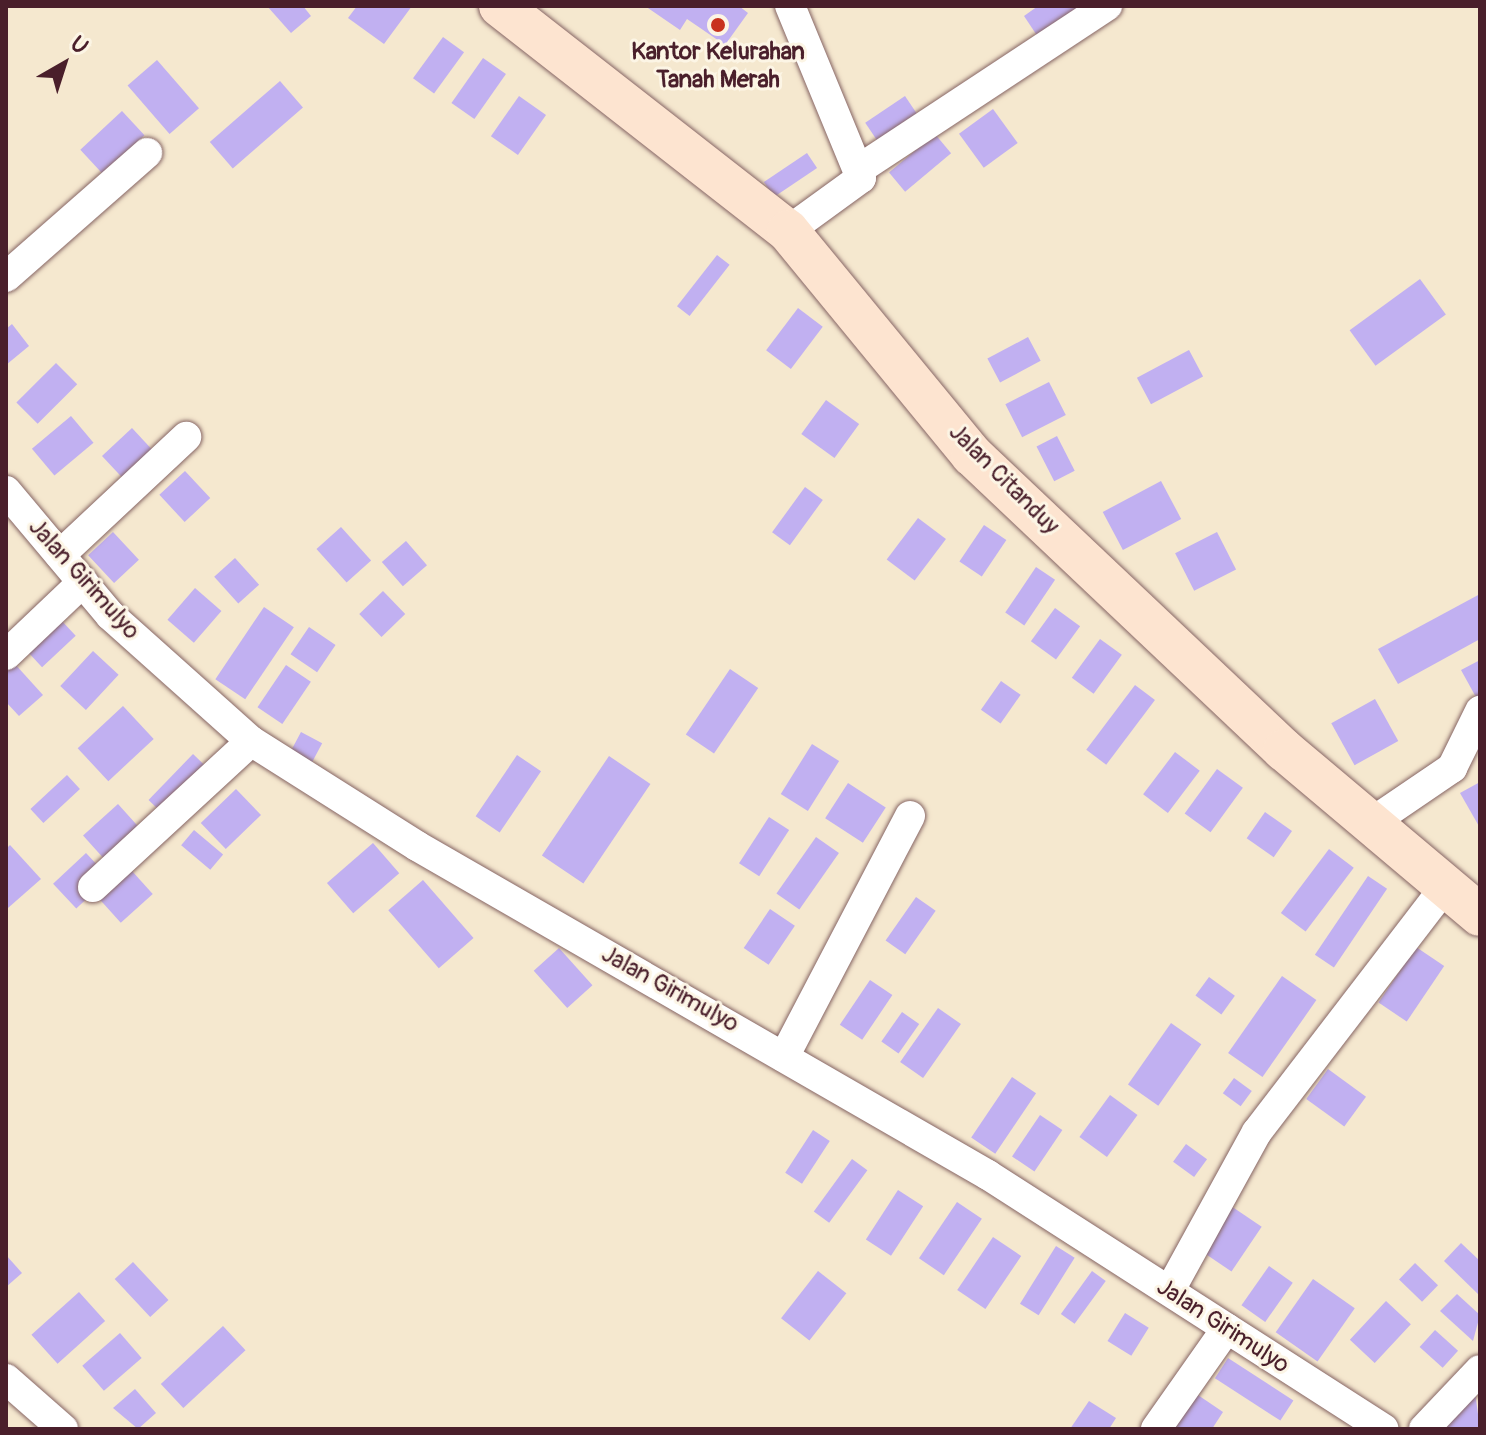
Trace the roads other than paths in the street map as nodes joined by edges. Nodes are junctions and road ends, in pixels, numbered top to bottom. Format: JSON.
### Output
{"nodes":[{"id":1,"x":500,"y":6,"type":"edge"},
{"id":2,"x":790,"y":6,"type":"edge"},
{"id":3,"x":1107,"y":6,"type":"edge"},
{"id":4,"x":147,"y":153,"type":"dead end"},
{"id":5,"x":861,"y":168,"type":"junction"},
{"id":6,"x":788,"y":231,"type":"junction"},
{"id":7,"x":6,"y":277,"type":"edge"},
{"id":8,"x":186,"y":437,"type":"dead end"},
{"id":9,"x":6,"y":491,"type":"edge"},
{"id":10,"x":60,"y":555,"type":"junction"},
{"id":11,"x":83,"y":582,"type":"junction"},
{"id":12,"x":6,"y":655,"type":"edge"},
{"id":13,"x":1480,"y":711,"type":"edge"},
{"id":14,"x":251,"y":741,"type":"junction"},
{"id":15,"x":910,"y":816,"type":"dead end"},
{"id":16,"x":1368,"y":825,"type":"junction"},
{"id":17,"x":93,"y":887,"type":"dead end"},
{"id":18,"x":1443,"y":890,"type":"junction"},
{"id":19,"x":1480,"y":915,"type":"edge"},
{"id":20,"x":784,"y":1057,"type":"junction"},
{"id":21,"x":1170,"y":1290,"type":"junction"},
{"id":22,"x":1227,"y":1328,"type":"junction"},
{"id":23,"x":1480,"y":1370,"type":"edge"},
{"id":24,"x":6,"y":1379,"type":"edge"},
{"id":25,"x":63,"y":1429,"type":"edge"},
{"id":26,"x":1156,"y":1429,"type":"edge"},
{"id":27,"x":1383,"y":1429,"type":"edge"},
{"id":28,"x":1424,"y":1429,"type":"edge"}],
"edges":[{"from":1,"to":6,"type":"street","name":"Jalan Citanduy"},
{"from":2,"to":5,"type":"street"},
{"from":3,"to":5,"type":"street"},
{"from":4,"to":7,"type":"street"},
{"from":5,"to":6,"type":"street"},
{"from":6,"to":16,"type":"street","name":"Jalan Citanduy"},
{"from":8,"to":10,"type":"street"},
{"from":9,"to":10,"type":"street","name":"Jalan Girimulyo"},
{"from":10,"to":11,"type":"street","name":"Jalan Girimulyo"},
{"from":11,"to":12,"type":"street"},
{"from":11,"to":14,"type":"street","name":"Jalan Girimulyo"},
{"from":13,"to":16,"type":"street"},
{"from":14,"to":17,"type":"street"},
{"from":14,"to":20,"type":"street","name":"Jalan Girimulyo"},
{"from":15,"to":20,"type":"street"},
{"from":16,"to":18,"type":"street","name":"Jalan Citanduy"},
{"from":18,"to":19,"type":"street","name":"Jalan Citanduy"},
{"from":18,"to":21,"type":"street"},
{"from":20,"to":21,"type":"street","name":"Jalan Girimulyo"},
{"from":21,"to":22,"type":"street","name":"Jalan Girimulyo"},
{"from":22,"to":26,"type":"street"},
{"from":22,"to":27,"type":"street","name":"Jalan Girimulyo"},
{"from":23,"to":28,"type":"street"},
{"from":24,"to":25,"type":"street"}]}
